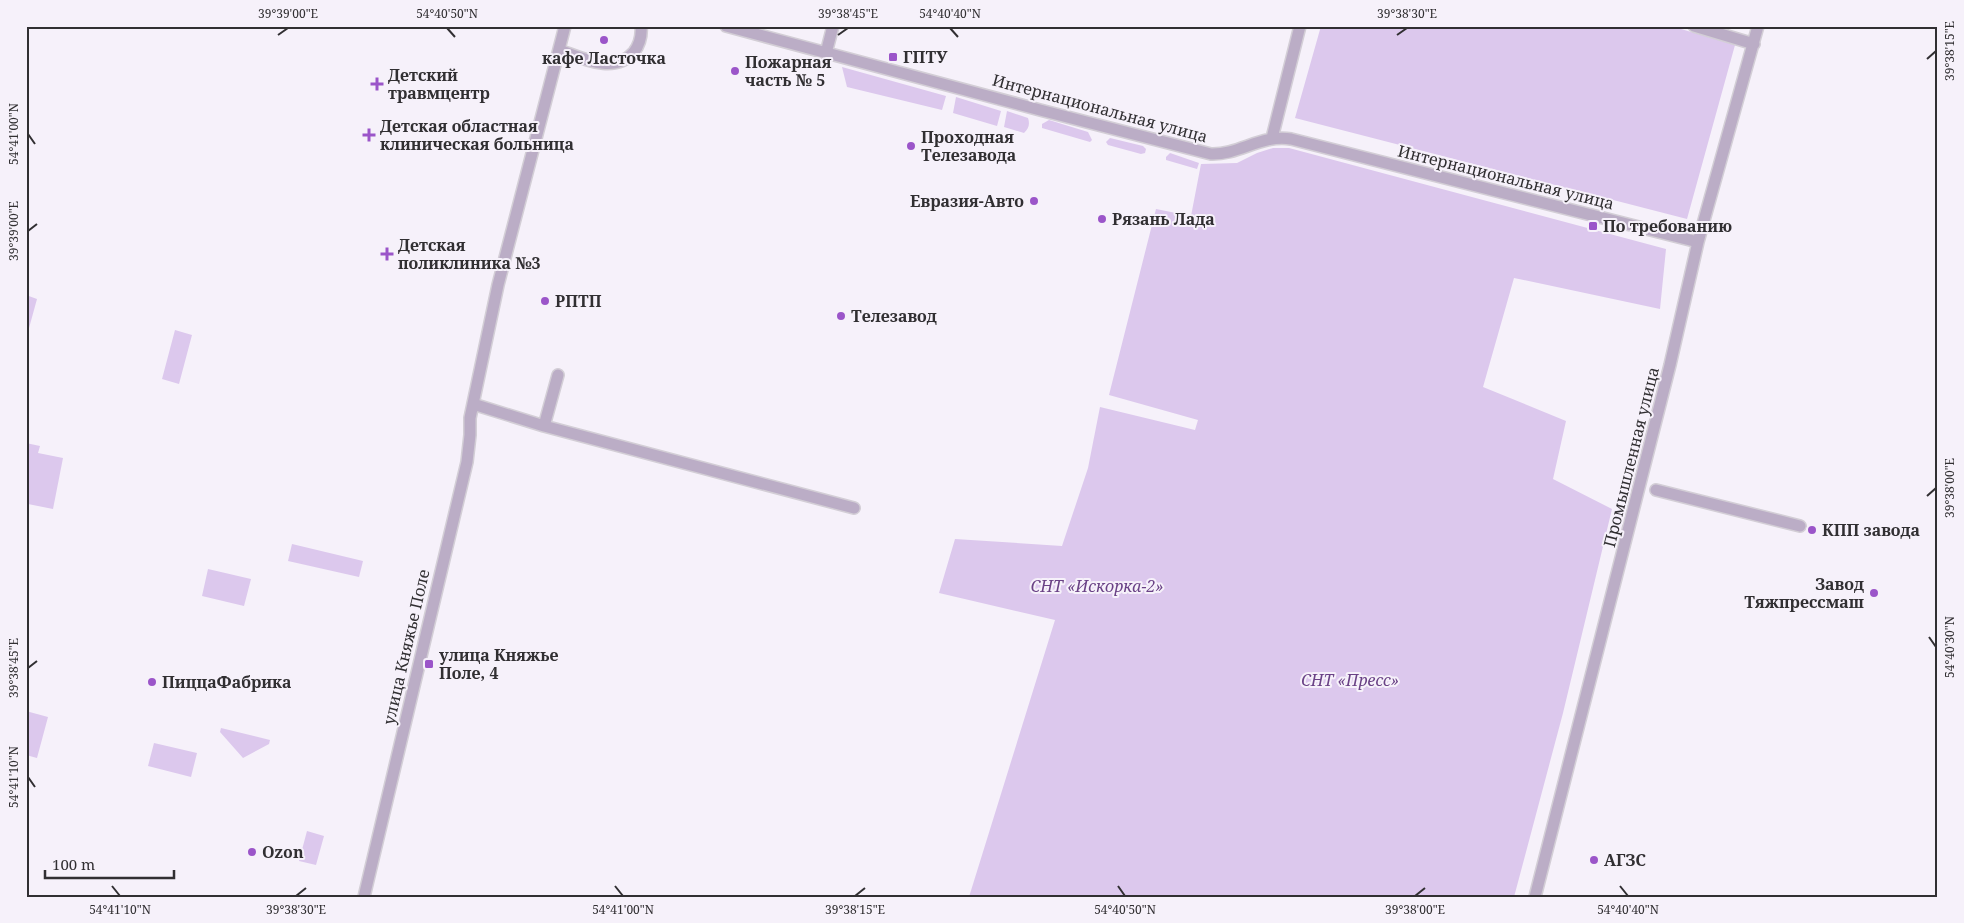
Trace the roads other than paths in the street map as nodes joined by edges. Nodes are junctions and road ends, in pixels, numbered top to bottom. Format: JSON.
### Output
{"nodes":[{"id":1,"x":565,"y":26,"type":"edge"},
{"id":2,"x":641,"y":26,"type":"edge"},
{"id":3,"x":726,"y":26,"type":"edge"},
{"id":4,"x":833,"y":26,"type":"edge"},
{"id":5,"x":1300,"y":26,"type":"edge"},
{"id":6,"x":1694,"y":26,"type":"edge"},
{"id":7,"x":1758,"y":26,"type":"edge"},
{"id":8,"x":1754,"y":44,"type":"junction"},
{"id":9,"x":559,"y":50,"type":"junction"},
{"id":10,"x":826,"y":53,"type":"junction"},
{"id":11,"x":1272,"y":138,"type":"junction"},
{"id":12,"x":1698,"y":242,"type":"junction"},
{"id":13,"x":558,"y":375,"type":"dead end"},
{"id":14,"x":473,"y":404,"type":"junction"},
{"id":15,"x":544,"y":426,"type":"junction"},
{"id":16,"x":1656,"y":490,"type":"dead end"},
{"id":17,"x":854,"y":508,"type":"dead end"},
{"id":18,"x":1800,"y":526,"type":"dead end"},
{"id":19,"x":364,"y":897,"type":"edge"},
{"id":20,"x":1535,"y":897,"type":"edge"}],
"edges":[{"from":1,"to":9,"type":"street"},
{"from":2,"to":9,"type":"street"},
{"from":3,"to":10,"type":"street","name":"Интернациональная улица"},
{"from":4,"to":10,"type":"street"},
{"from":5,"to":11,"type":"street"},
{"from":6,"to":8,"type":"street"},
{"from":7,"to":8,"type":"street","name":"Промышленная улица"},
{"from":8,"to":12,"type":"street","name":"Промышленная улица"},
{"from":9,"to":14,"type":"street"},
{"from":10,"to":11,"type":"street","name":"Интернациональная улица"},
{"from":11,"to":12,"type":"street","name":"Интернациональная улица"},
{"from":12,"to":20,"type":"street","name":"Промышленная улица"},
{"from":13,"to":15,"type":"street"},
{"from":14,"to":15,"type":"street"},
{"from":14,"to":19,"type":"street","name":"улица Княжье Поле"},
{"from":15,"to":17,"type":"street"},
{"from":16,"to":18,"type":"street"}]}
